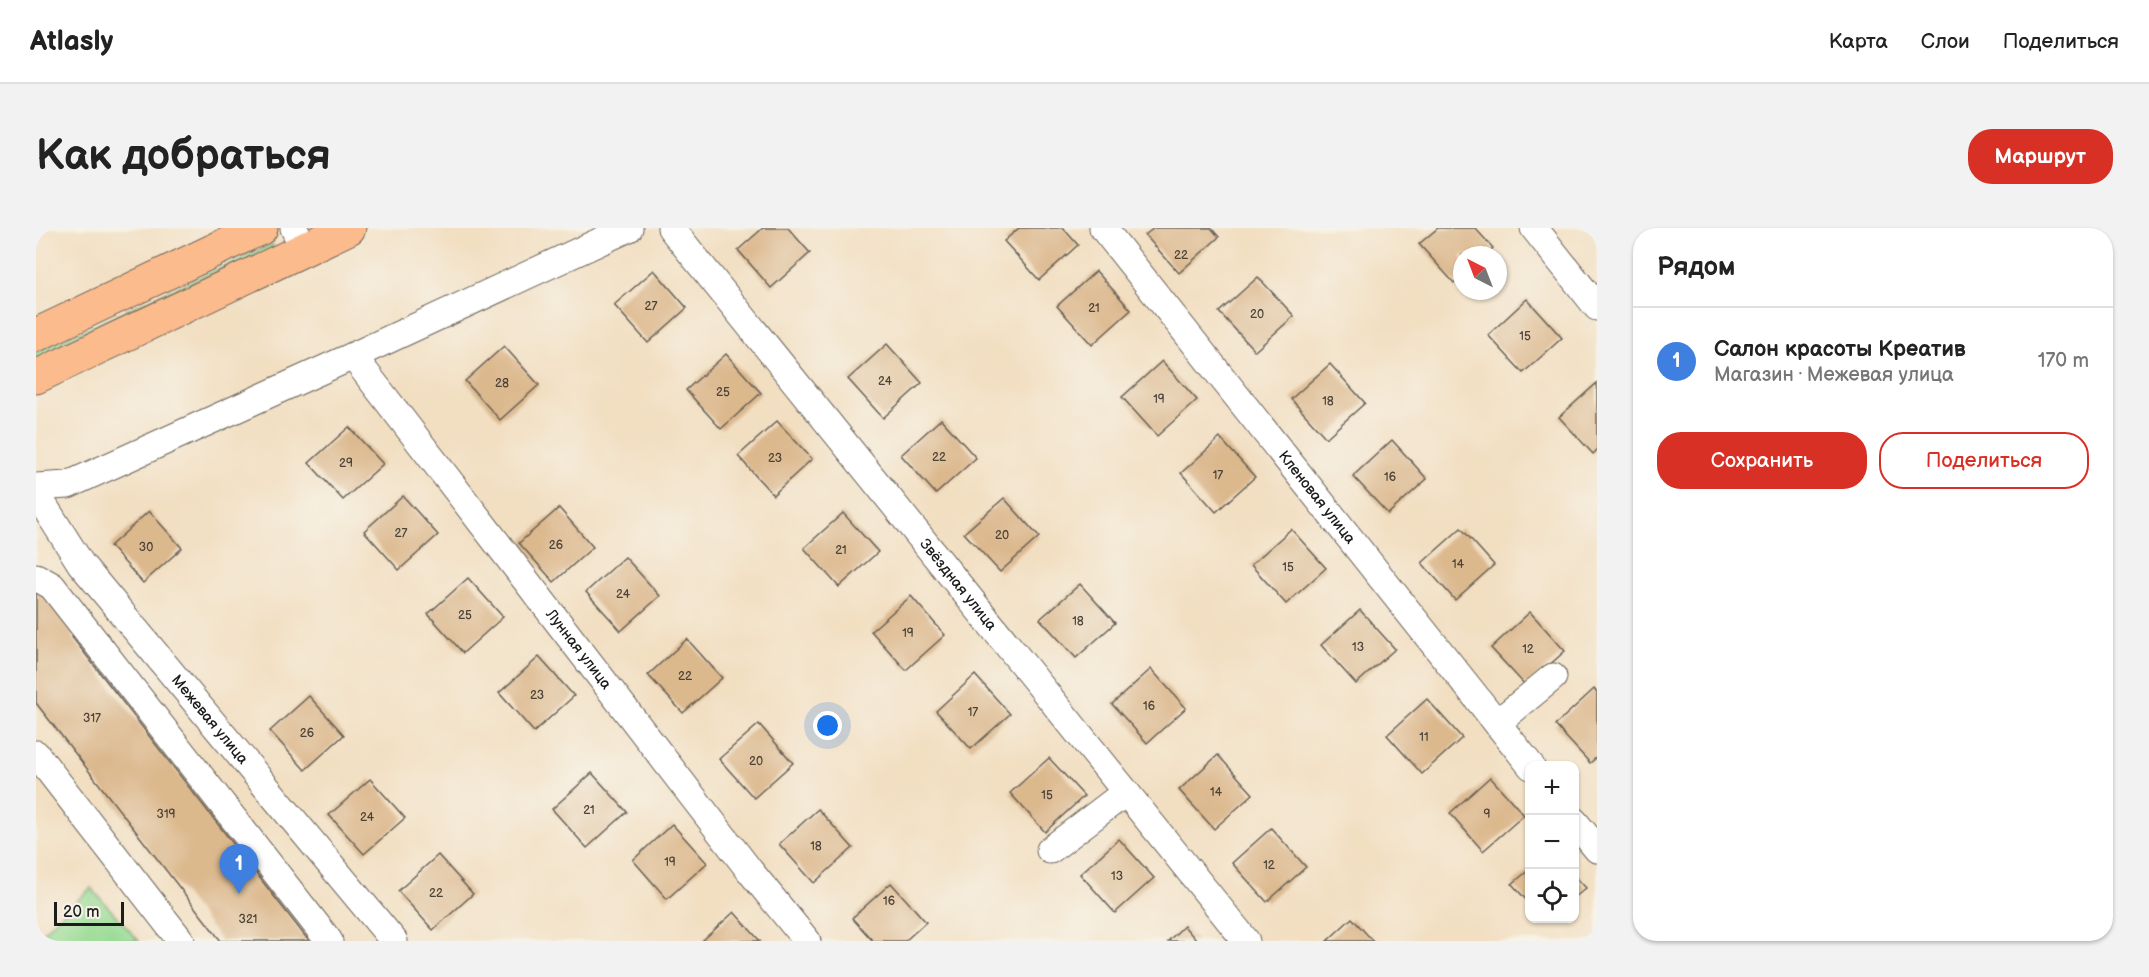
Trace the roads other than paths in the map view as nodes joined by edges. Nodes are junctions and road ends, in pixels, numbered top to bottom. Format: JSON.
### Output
{"nodes":[{"id":1,"x":261,"y":228,"type":"edge"},
{"id":2,"x":349,"y":228,"type":"edge"},
{"id":3,"x":629,"y":228,"type":"edge"},
{"id":4,"x":670,"y":228,"type":"edge"},
{"id":5,"x":1103,"y":228,"type":"edge"},
{"id":6,"x":1534,"y":228,"type":"edge"},
{"id":7,"x":299,"y":239,"type":"edge"},
{"id":8,"x":1597,"y":307,"type":"edge"},
{"id":9,"x":36,"y":334,"type":"edge"},
{"id":10,"x":353,"y":356,"type":"junction"},
{"id":11,"x":36,"y":377,"type":"edge"},
{"id":12,"x":36,"y":487,"type":"edge"},
{"id":13,"x":36,"y":493,"type":"edge"},
{"id":14,"x":36,"y":577,"type":"edge"},
{"id":15,"x":1553,"y":677,"type":"dead end"},
{"id":16,"x":1497,"y":723,"type":"junction"},
{"id":17,"x":36,"y":754,"type":"edge"},
{"id":18,"x":1528,"y":761,"type":"edge"},
{"id":19,"x":1126,"y":792,"type":"junction"},
{"id":20,"x":1579,"y":825,"type":"edge"},
{"id":21,"x":1597,"y":849,"type":"edge"},
{"id":22,"x":1050,"y":850,"type":"dead end"},
{"id":23,"x":181,"y":941,"type":"edge"},
{"id":24,"x":329,"y":941,"type":"edge"},
{"id":25,"x":394,"y":941,"type":"edge"},
{"id":26,"x":807,"y":941,"type":"edge"},
{"id":27,"x":1246,"y":941,"type":"edge"}],
"edges":[{"from":1,"to":9,"type":"main road"},
{"from":2,"to":7,"type":"main road"},
{"from":3,"to":10,"type":"street"},
{"from":4,"to":19,"type":"street","name":"Звёздная улица"},
{"from":5,"to":16,"type":"street","name":"Кленовая улица"},
{"from":6,"to":8,"type":"street"},
{"from":7,"to":11,"type":"main road"},
{"from":10,"to":12,"type":"street"},
{"from":10,"to":26,"type":"street","name":"Лунная улица"},
{"from":13,"to":25,"type":"street","name":"Межевая улица"},
{"from":14,"to":24,"type":"street"},
{"from":15,"to":16,"type":"street"},
{"from":16,"to":18,"type":"street","name":"Кленовая улица"},
{"from":17,"to":23,"type":"street"},
{"from":19,"to":22,"type":"street"},
{"from":19,"to":27,"type":"street","name":"Звёздная улица"},
{"from":20,"to":21,"type":"street"}]}
